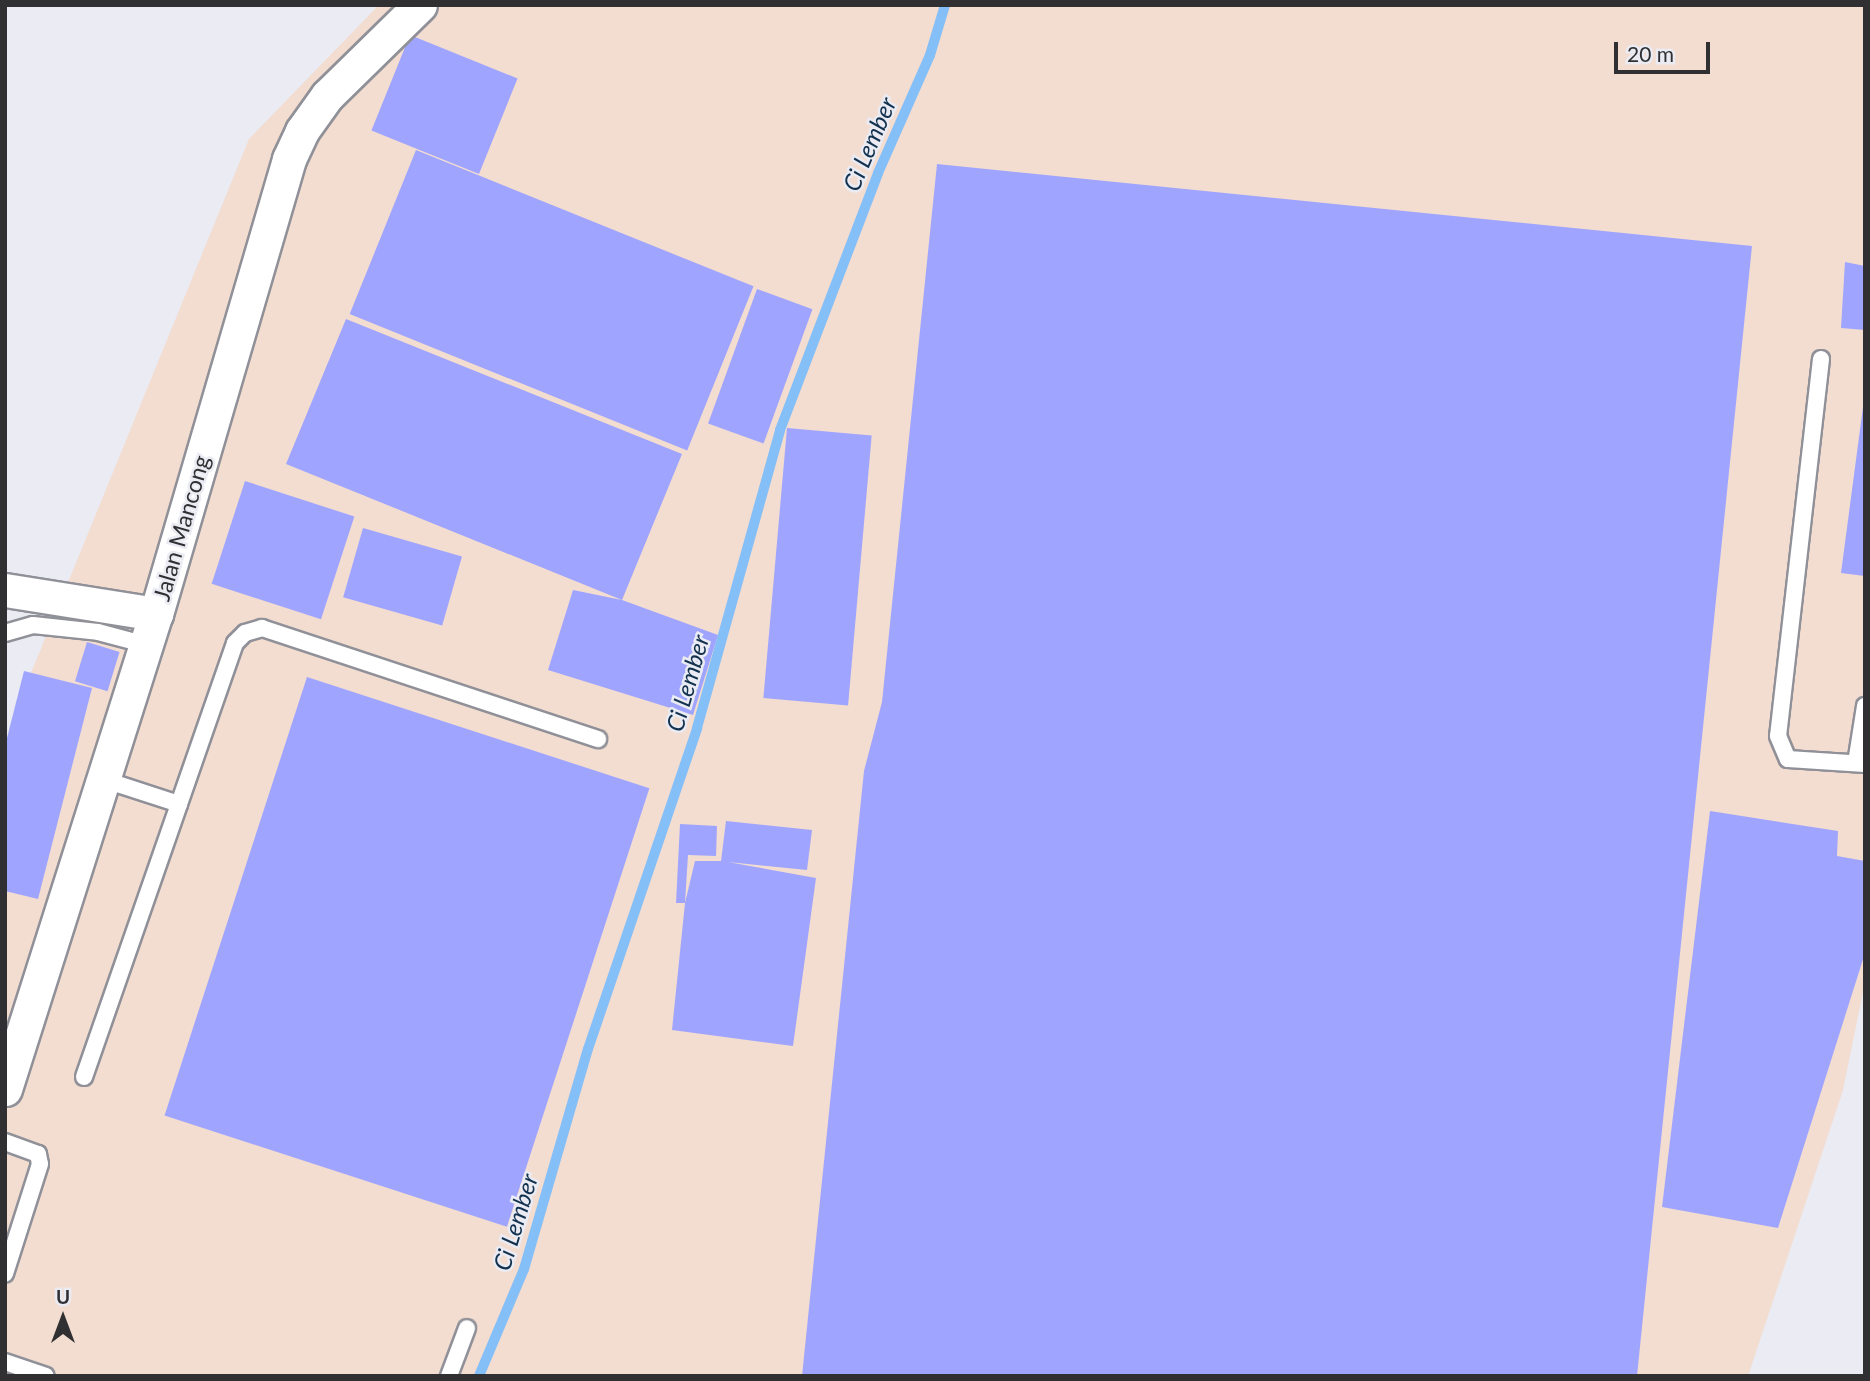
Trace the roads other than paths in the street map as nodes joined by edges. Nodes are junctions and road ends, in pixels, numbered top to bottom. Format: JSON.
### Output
{"nodes":[{"id":1,"x":420,"y":5,"type":"edge"},
{"id":2,"x":1821,"y":359,"type":"dead end"},
{"id":3,"x":5,"y":590,"type":"edge"},
{"id":4,"x":151,"y":629,"type":"junction"},
{"id":5,"x":5,"y":633,"type":"edge"},
{"id":6,"x":1865,"y":706,"type":"edge"},
{"id":7,"x":598,"y":738,"type":"dead end"},
{"id":8,"x":1860,"y":764,"type":"edge"},
{"id":9,"x":105,"y":780,"type":"junction"},
{"id":10,"x":179,"y":804,"type":"junction"},
{"id":11,"x":84,"y":1077,"type":"dead end"},
{"id":12,"x":5,"y":1089,"type":"edge"},
{"id":13,"x":5,"y":1142,"type":"edge"},
{"id":14,"x":5,"y":1274,"type":"edge"},
{"id":15,"x":467,"y":1328,"type":"dead end"},
{"id":16,"x":5,"y":1362,"type":"edge"},
{"id":17,"x":46,"y":1376,"type":"edge"},
{"id":18,"x":449,"y":1376,"type":"edge"}],
"edges":[{"from":1,"to":4,"type":"street","name":"Jalan Mancong"},
{"from":2,"to":8,"type":"lane"},
{"from":3,"to":4,"type":"street"},
{"from":4,"to":5,"type":"lane"},
{"from":4,"to":9,"type":"street","name":"Jalan Mancong"},
{"from":6,"to":8,"type":"lane"},
{"from":7,"to":10,"type":"lane"},
{"from":9,"to":10,"type":"lane"},
{"from":9,"to":12,"type":"street","name":"Jalan Mancong"},
{"from":10,"to":11,"type":"lane"},
{"from":13,"to":14,"type":"lane"},
{"from":15,"to":18,"type":"lane"},
{"from":16,"to":17,"type":"lane"}]}
